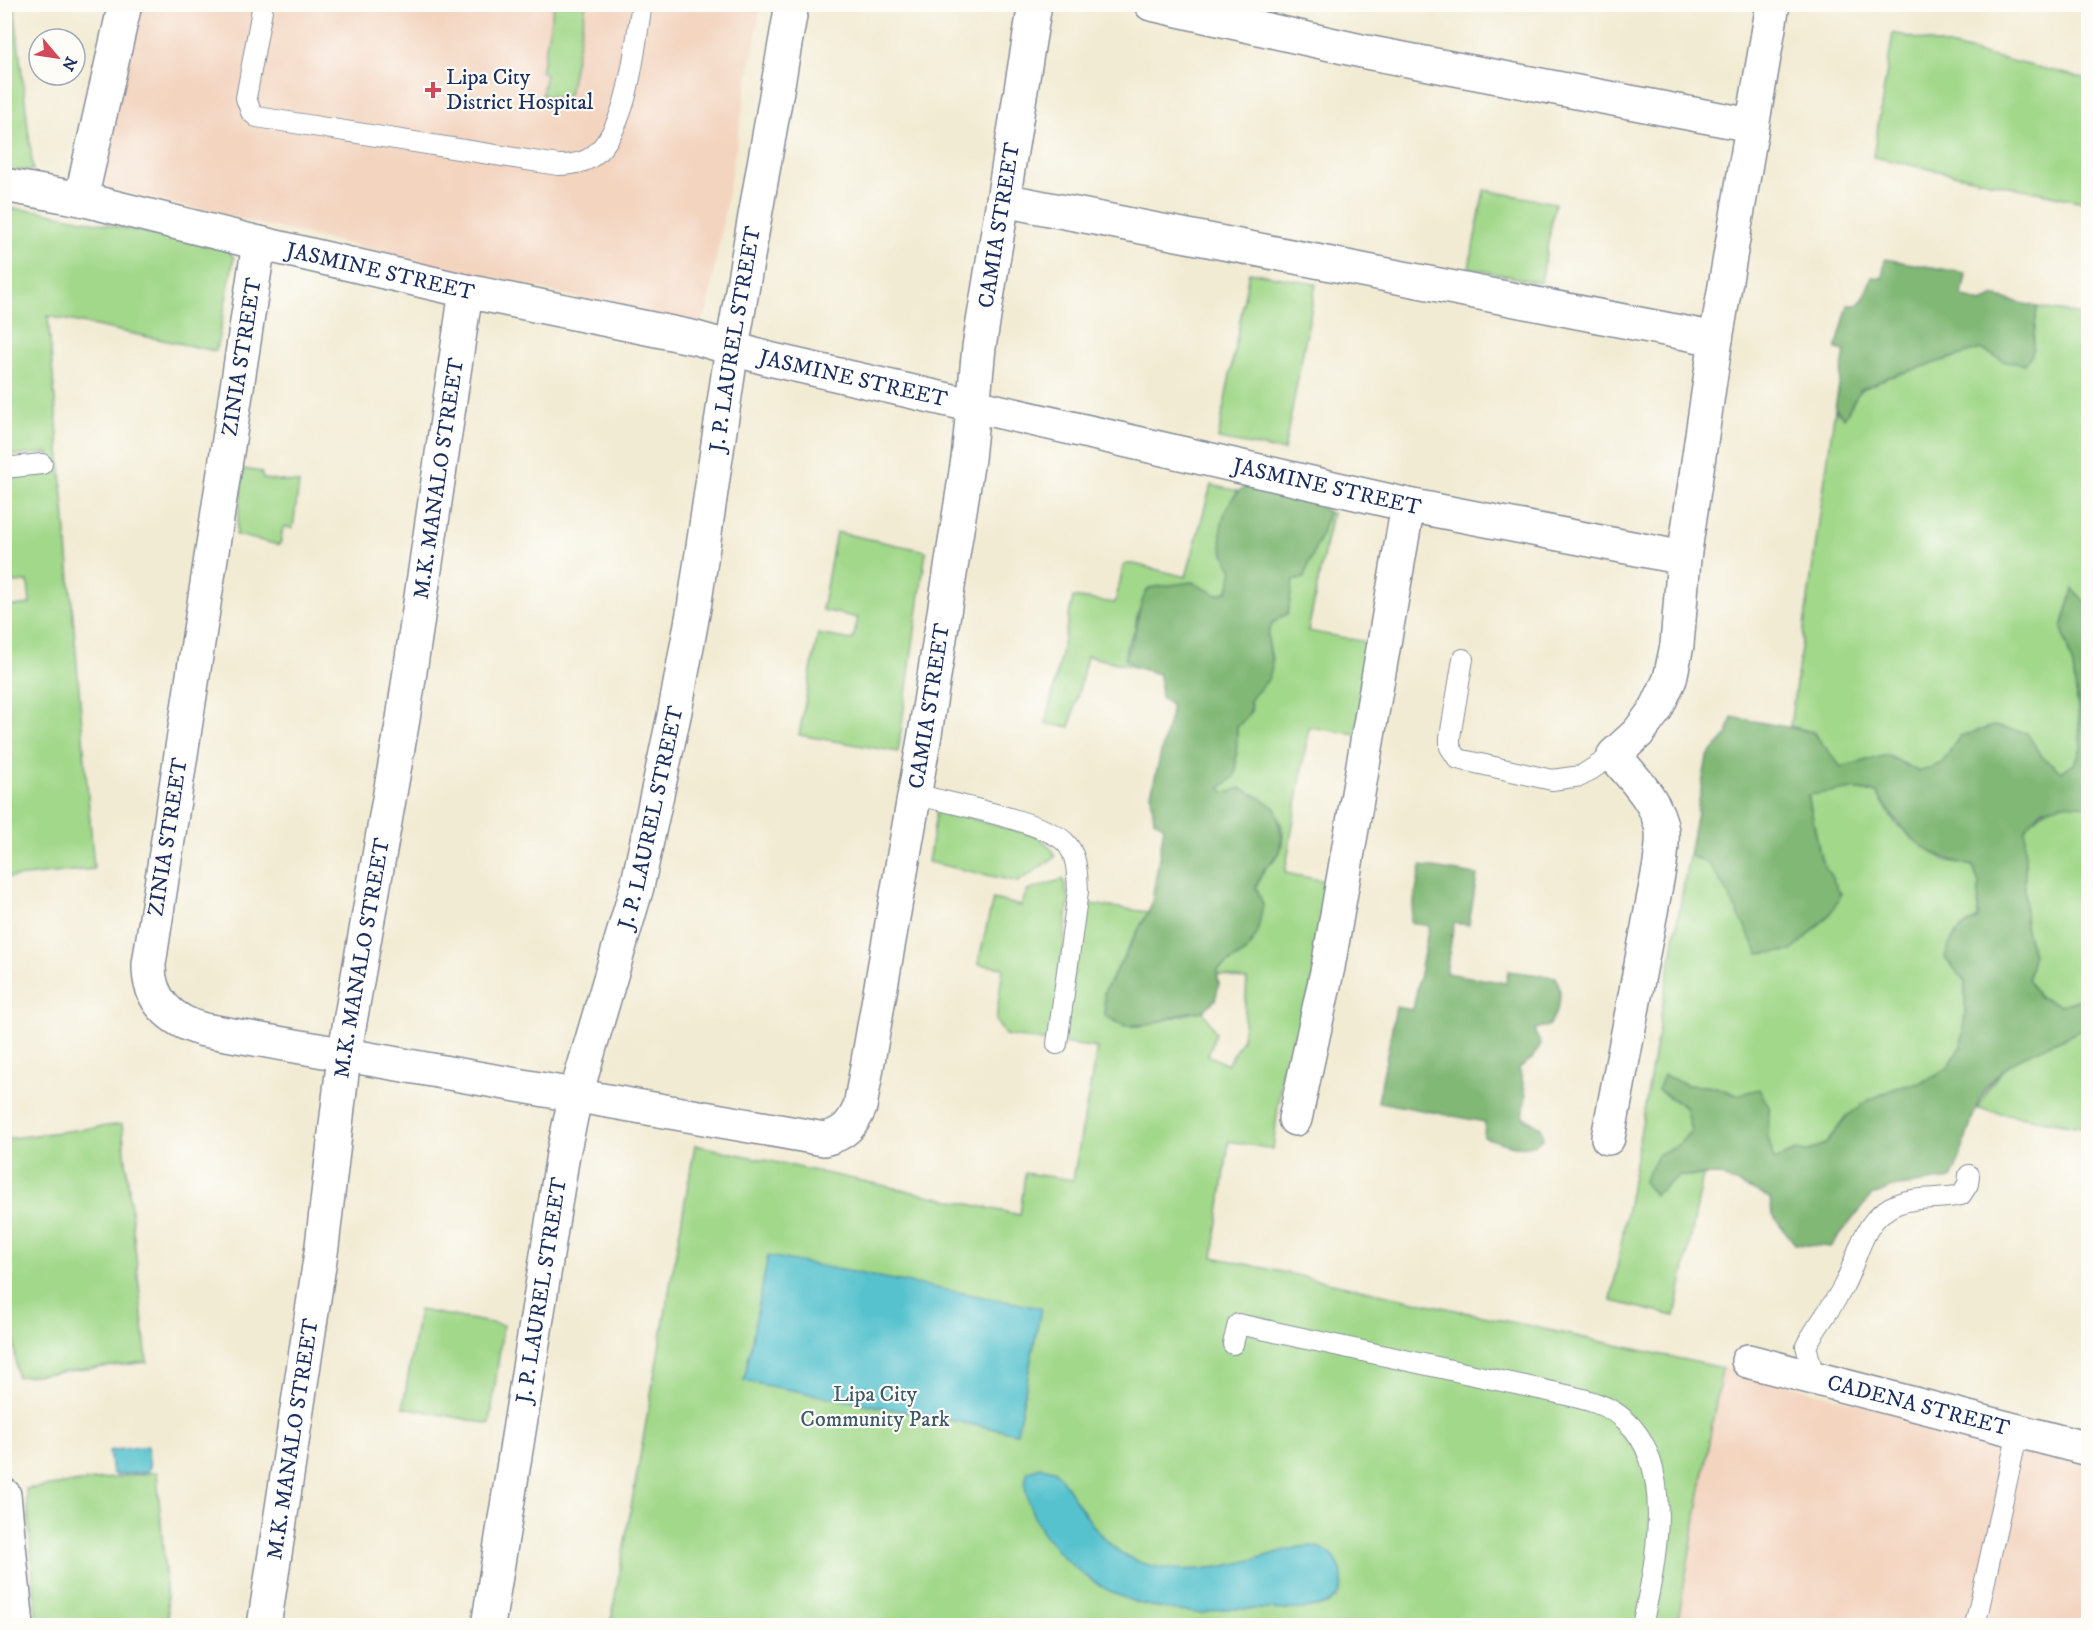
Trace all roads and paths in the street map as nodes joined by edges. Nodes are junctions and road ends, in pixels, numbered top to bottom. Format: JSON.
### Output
{"nodes":[{"id":1,"x":125,"y":4,"type":"edge"},
{"id":2,"x":263,"y":4,"type":"edge"},
{"id":3,"x":642,"y":4,"type":"edge"},
{"id":4,"x":792,"y":4,"type":"edge"},
{"id":5,"x":1035,"y":4,"type":"edge"},
{"id":6,"x":1151,"y":4,"type":"edge"},
{"id":7,"x":1773,"y":4,"type":"edge"},
{"id":8,"x":1750,"y":125,"type":"junction"},
{"id":9,"x":4,"y":185,"type":"edge"},
{"id":10,"x":81,"y":198,"type":"junction"},
{"id":11,"x":1003,"y":200,"type":"junction"},
{"id":12,"x":259,"y":243,"type":"junction"},
{"id":13,"x":466,"y":291,"type":"junction"},
{"id":14,"x":1716,"y":339,"type":"junction"},
{"id":15,"x":732,"y":348,"type":"junction"},
{"id":16,"x":973,"y":405,"type":"junction"},
{"id":17,"x":42,"y":464,"type":"dead end"},
{"id":18,"x":4,"y":468,"type":"edge"},
{"id":19,"x":1408,"y":505,"type":"junction"},
{"id":20,"x":1684,"y":558,"type":"junction"},
{"id":21,"x":1463,"y":659,"type":"dead end"},
{"id":22,"x":1614,"y":755,"type":"junction"},
{"id":23,"x":915,"y":794,"type":"junction"},
{"id":24,"x":1057,"y":1044,"type":"dead end"},
{"id":25,"x":344,"y":1056,"type":"junction"},
{"id":26,"x":576,"y":1094,"type":"junction"},
{"id":27,"x":1294,"y":1119,"type":"dead end"},
{"id":28,"x":1608,"y":1138,"type":"dead end"},
{"id":29,"x":1969,"y":1175,"type":"dead end"},
{"id":30,"x":1233,"y":1344,"type":"dead end"},
{"id":31,"x":1748,"y":1361,"type":"dead end"},
{"id":32,"x":1814,"y":1376,"type":"junction"},
{"id":33,"x":2018,"y":1431,"type":"junction"},
{"id":34,"x":2088,"y":1449,"type":"edge"},
{"id":35,"x":4,"y":1495,"type":"edge"},
{"id":36,"x":7,"y":1556,"type":"edge"},
{"id":37,"x":17,"y":1626,"type":"edge"},
{"id":38,"x":264,"y":1626,"type":"edge"},
{"id":39,"x":488,"y":1626,"type":"edge"},
{"id":40,"x":1642,"y":1626,"type":"edge"},
{"id":41,"x":1975,"y":1626,"type":"edge"}],
"edges":[{"from":1,"to":10,"type":"street"},
{"from":2,"to":3,"type":"lane"},
{"from":4,"to":15,"type":"street","name":"J. P. LAUREL STREET"},
{"from":5,"to":11,"type":"street","name":"CAMIA STREET"},
{"from":6,"to":8,"type":"street"},
{"from":7,"to":8,"type":"street"},
{"from":8,"to":14,"type":"street"},
{"from":9,"to":10,"type":"street","name":"JASMINE STREET"},
{"from":10,"to":12,"type":"street","name":"JASMINE STREET"},
{"from":11,"to":14,"type":"street"},
{"from":11,"to":16,"type":"street","name":"CAMIA STREET"},
{"from":12,"to":13,"type":"street","name":"JASMINE STREET"},
{"from":12,"to":25,"type":"street","name":"ZINIA STREET"},
{"from":13,"to":15,"type":"street","name":"JASMINE STREET"},
{"from":13,"to":25,"type":"street","name":"M.K. MANALO STREET"},
{"from":14,"to":20,"type":"street"},
{"from":15,"to":16,"type":"street","name":"JASMINE STREET"},
{"from":15,"to":26,"type":"street","name":"J. P. LAUREL STREET"},
{"from":16,"to":19,"type":"street","name":"JASMINE STREET"},
{"from":16,"to":23,"type":"street","name":"CAMIA STREET"},
{"from":17,"to":18,"type":"lane"},
{"from":19,"to":20,"type":"street","name":"JASMINE STREET"},
{"from":19,"to":27,"type":"street"},
{"from":20,"to":22,"type":"street"},
{"from":21,"to":22,"type":"lane"},
{"from":22,"to":28,"type":"street"},
{"from":23,"to":24,"type":"lane"},
{"from":23,"to":26,"type":"street","name":"CAMIA STREET"},
{"from":25,"to":26,"type":"street","name":"ZINIA STREET"},
{"from":25,"to":38,"type":"street","name":"M.K. MANALO STREET"},
{"from":26,"to":39,"type":"street","name":"J. P. LAUREL STREET"},
{"from":29,"to":32,"type":"lane"},
{"from":30,"to":40,"type":"lane"},
{"from":31,"to":32,"type":"street","name":"CADENA STREET"},
{"from":32,"to":33,"type":"street","name":"CADENA STREET"},
{"from":33,"to":34,"type":"street","name":"CADENA STREET"},
{"from":33,"to":41,"type":"lane"},
{"from":35,"to":36,"type":"street"},
{"from":36,"to":37,"type":"street"}]}
